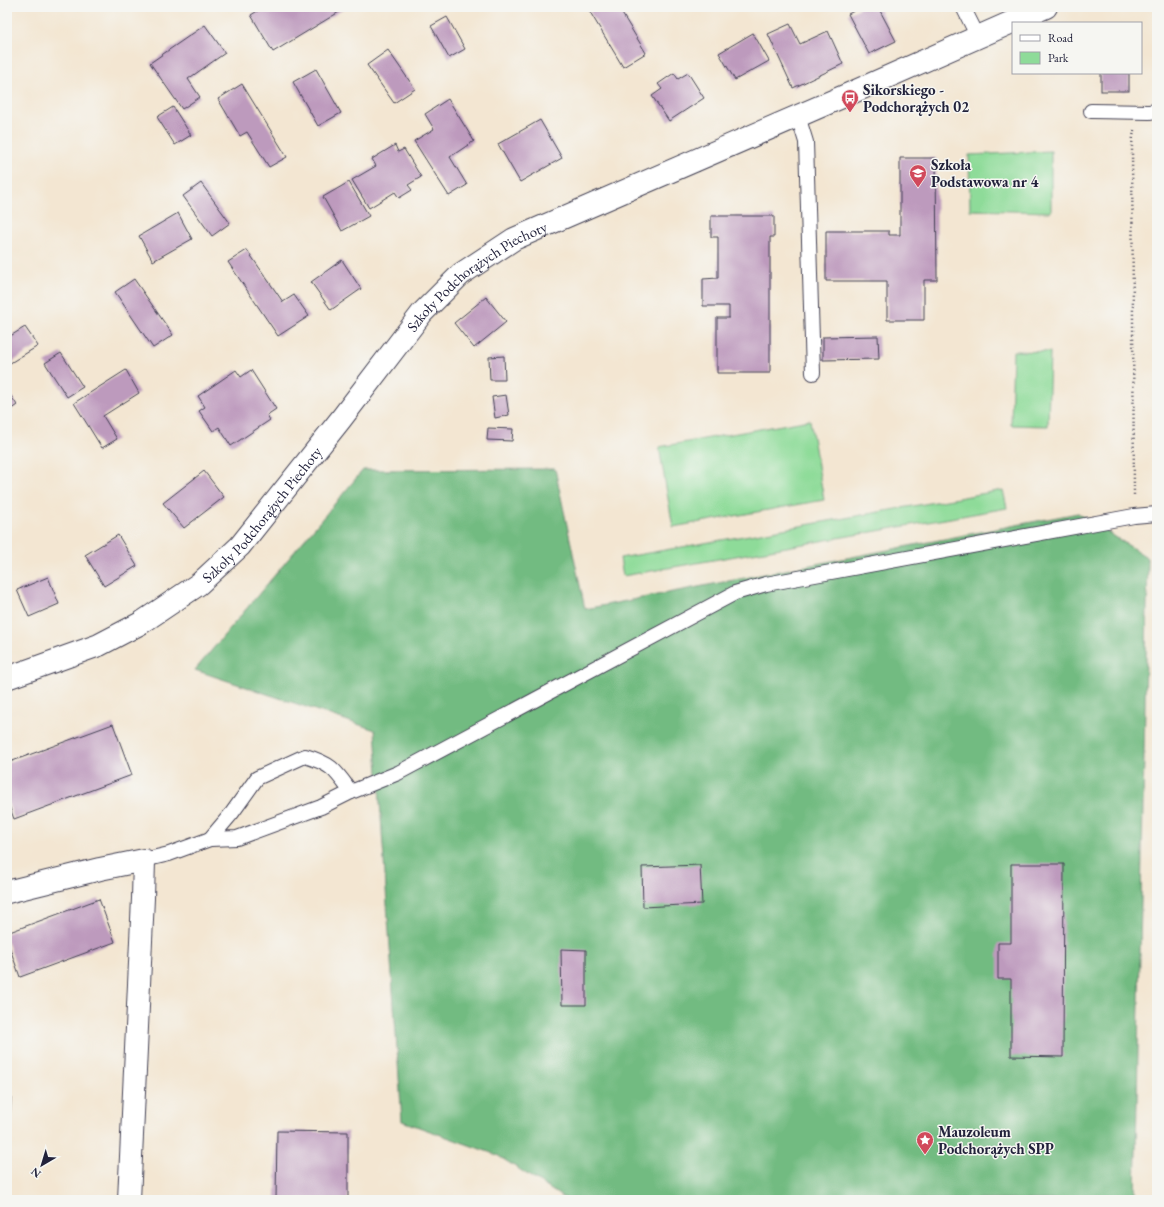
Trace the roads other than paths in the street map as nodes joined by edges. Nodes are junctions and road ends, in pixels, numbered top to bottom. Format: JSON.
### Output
{"nodes":[{"id":1,"x":963,"y":7,"type":"edge"},
{"id":2,"x":1046,"y":7,"type":"edge"},
{"id":3,"x":978,"y":37,"type":"junction"},
{"id":4,"x":1091,"y":111,"type":"dead end"},
{"id":5,"x":1157,"y":111,"type":"edge"},
{"id":6,"x":798,"y":116,"type":"junction"},
{"id":7,"x":813,"y":373,"type":"dead end"},
{"id":8,"x":1157,"y":514,"type":"edge"},
{"id":9,"x":7,"y":678,"type":"edge"},
{"id":10,"x":351,"y":792,"type":"junction"},
{"id":11,"x":210,"y":839,"type":"junction"},
{"id":12,"x":144,"y":860,"type":"junction"},
{"id":13,"x":7,"y":892,"type":"edge"},
{"id":14,"x":129,"y":1200,"type":"edge"}],
"edges":[{"from":1,"to":3,"type":"lane"},
{"from":2,"to":3,"type":"street","name":"Szkoły Podchorążych Piechoty"},
{"from":3,"to":6,"type":"street","name":"Szkoły Podchorążych Piechoty"},
{"from":4,"to":5,"type":"lane"},
{"from":6,"to":7,"type":"lane"},
{"from":6,"to":9,"type":"street","name":"Szkoły Podchorążych Piechoty"},
{"from":8,"to":10,"type":"lane"},
{"from":10,"to":11,"type":"lane"},
{"from":10,"to":11,"type":"lane"},
{"from":11,"to":12,"type":"lane"},
{"from":12,"to":13,"type":"street"},
{"from":12,"to":14,"type":"street"}]}
